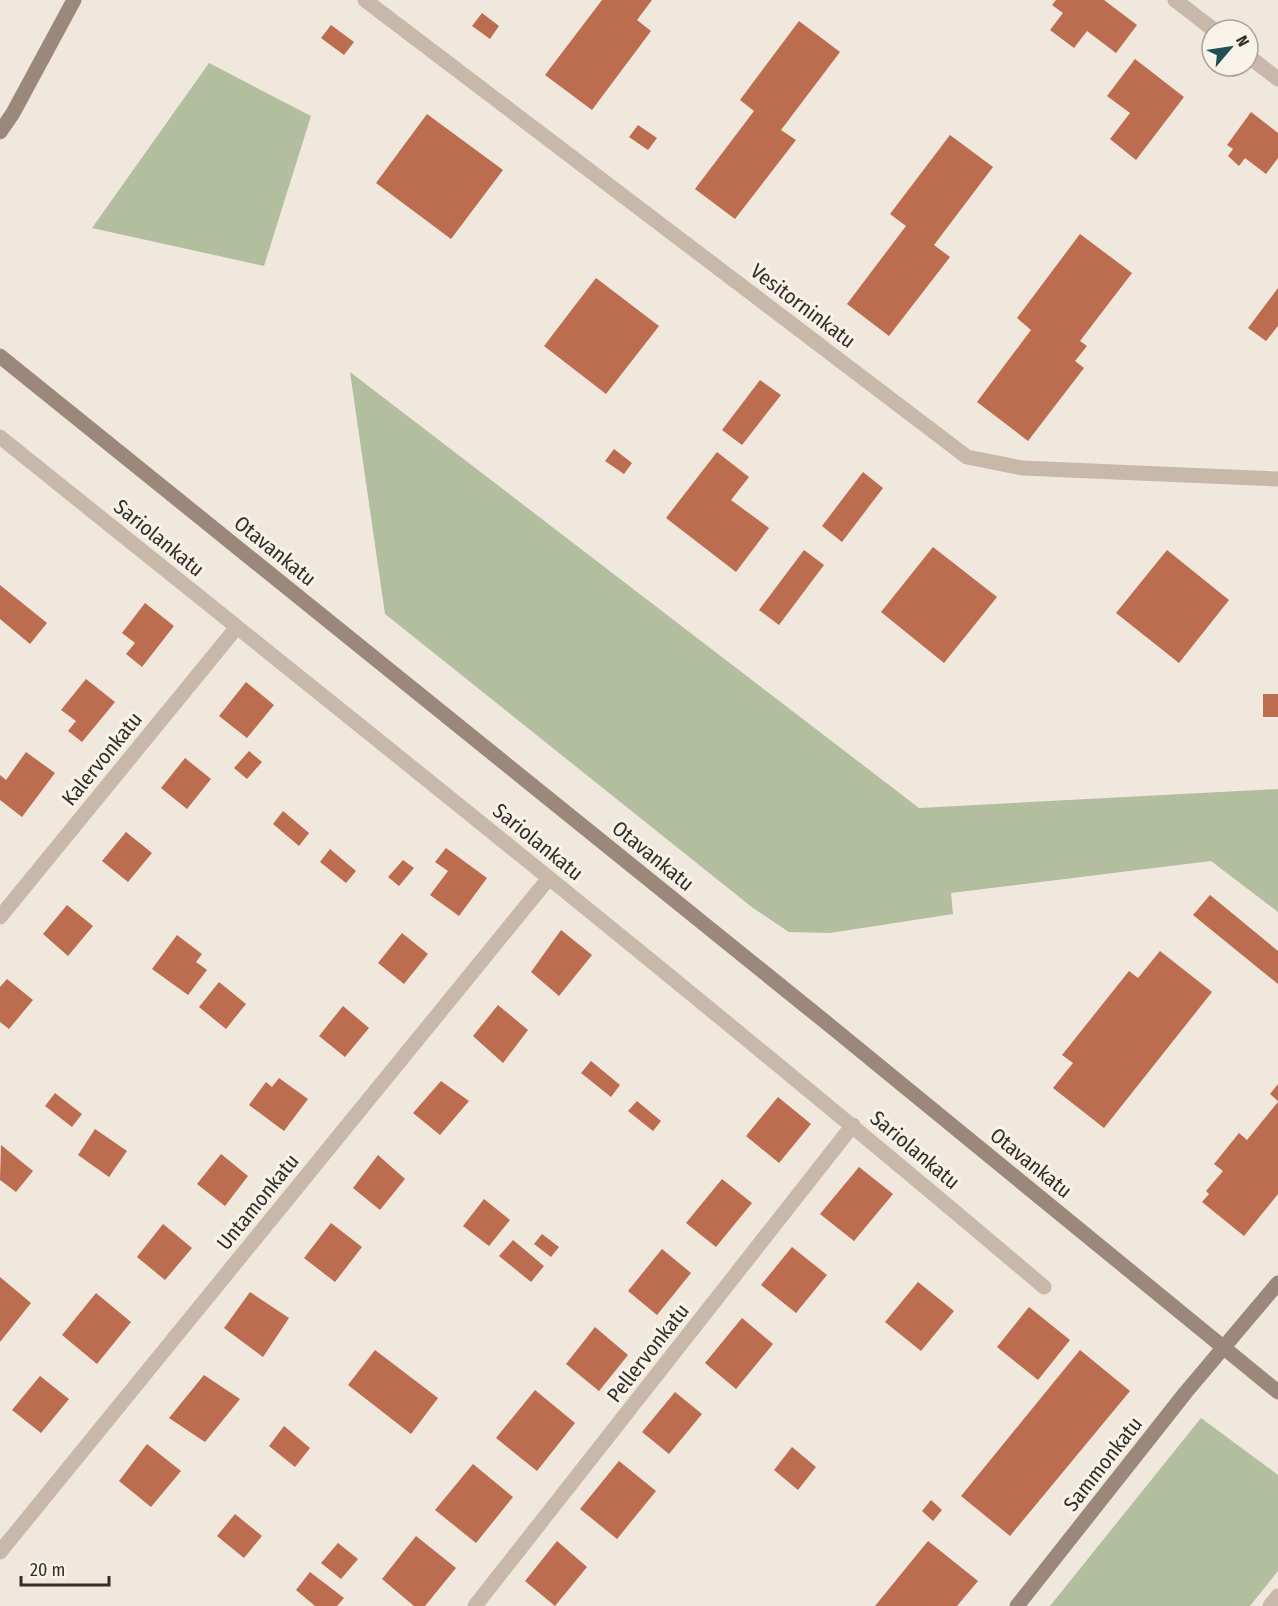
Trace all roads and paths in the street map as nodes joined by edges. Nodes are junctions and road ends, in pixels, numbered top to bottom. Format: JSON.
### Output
{"nodes":[{"id":1,"x":74,"y":0,"type":"edge"},
{"id":2,"x":365,"y":0,"type":"edge"},
{"id":3,"x":1175,"y":0,"type":"edge"},
{"id":4,"x":1200,"y":19,"type":"edge"},
{"id":5,"x":1260,"y":65,"type":"edge"},
{"id":6,"x":1278,"y":79,"type":"edge"},
{"id":7,"x":0,"y":132,"type":"edge"},
{"id":8,"x":0,"y":356,"type":"edge"},
{"id":9,"x":0,"y":437,"type":"edge"},
{"id":10,"x":1278,"y":479,"type":"edge"},
{"id":11,"x":237,"y":627,"type":"junction"},
{"id":12,"x":549,"y":878,"type":"junction"},
{"id":13,"x":0,"y":917,"type":"edge"},
{"id":14,"x":853,"y":1125,"type":"junction"},
{"id":15,"x":1278,"y":1283,"type":"edge"},
{"id":16,"x":1044,"y":1287,"type":"dead end"},
{"id":17,"x":1222,"y":1348,"type":"junction"},
{"id":18,"x":1278,"y":1392,"type":"edge"},
{"id":19,"x":0,"y":1552,"type":"edge"},
{"id":20,"x":1278,"y":1596,"type":"edge"},
{"id":21,"x":475,"y":1606,"type":"edge"},
{"id":22,"x":1017,"y":1606,"type":"edge"},
{"id":23,"x":1270,"y":1606,"type":"edge"}],
"edges":[{"from":1,"to":7,"type":"main road"},
{"from":2,"to":10,"type":"street","name":"Vesitorninkatu"},
{"from":3,"to":4,"type":"street"},
{"from":5,"to":6,"type":"street"},
{"from":8,"to":17,"type":"main road","name":"Otavankatu"},
{"from":9,"to":11,"type":"street","name":"Sariolankatu"},
{"from":11,"to":12,"type":"street","name":"Sariolankatu"},
{"from":11,"to":13,"type":"street","name":"Kalervonkatu"},
{"from":12,"to":14,"type":"street","name":"Sariolankatu"},
{"from":12,"to":19,"type":"street","name":"Untamonkatu"},
{"from":14,"to":16,"type":"street","name":"Sariolankatu"},
{"from":14,"to":21,"type":"street","name":"Pellervonkatu"},
{"from":15,"to":17,"type":"main road","name":"Sammonkatu"},
{"from":17,"to":18,"type":"main road","name":"Otavankatu"},
{"from":17,"to":22,"type":"main road","name":"Sammonkatu"},
{"from":20,"to":23,"type":"street"}]}
